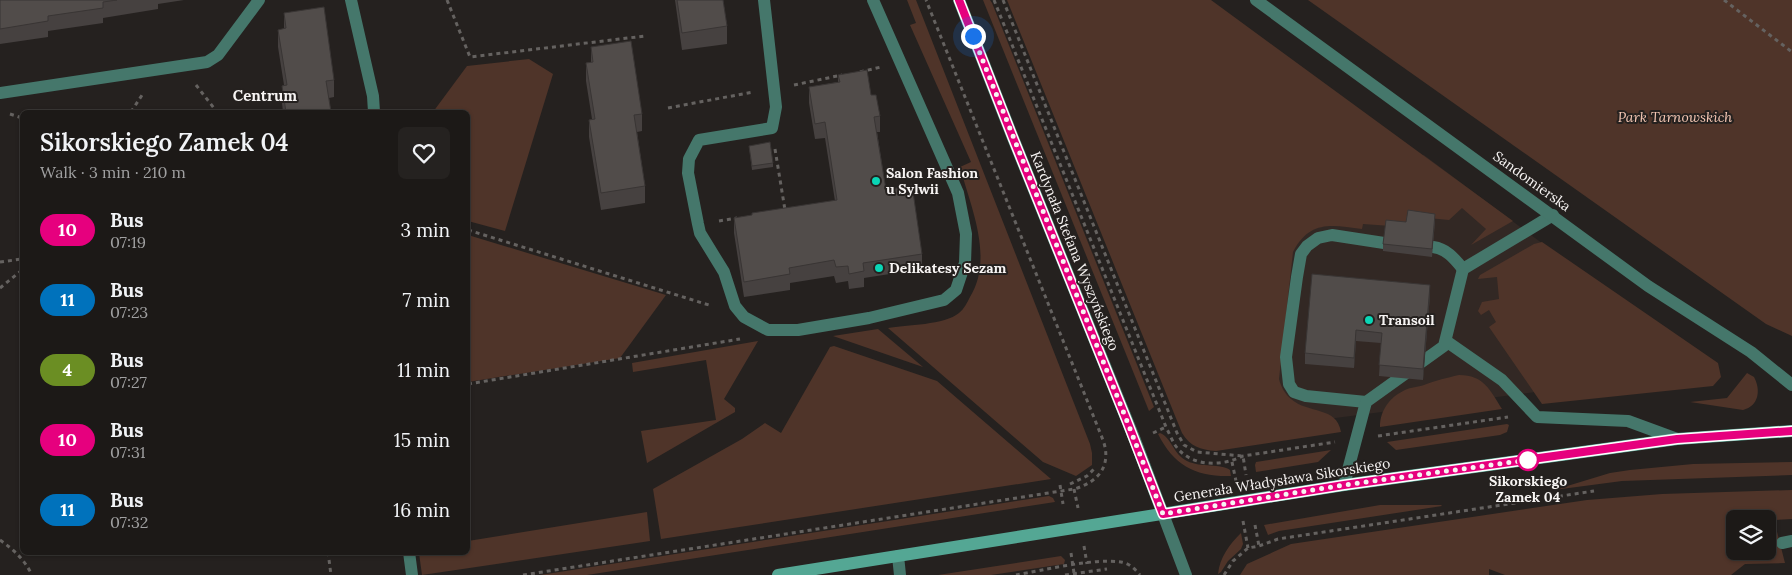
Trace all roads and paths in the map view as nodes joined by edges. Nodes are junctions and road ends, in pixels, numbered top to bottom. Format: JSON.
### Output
{"nodes":[{"id":1,"x":259,"y":0,"type":"edge"},
{"id":2,"x":351,"y":0,"type":"edge"},
{"id":3,"x":447,"y":0,"type":"edge"},
{"id":4,"x":764,"y":0,"type":"edge"},
{"id":5,"x":872,"y":0,"type":"edge"},
{"id":6,"x":926,"y":0,"type":"edge"},
{"id":7,"x":959,"y":0,"type":"edge"},
{"id":8,"x":994,"y":0,"type":"edge"},
{"id":9,"x":1003,"y":0,"type":"edge"},
{"id":10,"x":1256,"y":0,"type":"edge"},
{"id":11,"x":1724,"y":0,"type":"edge"},
{"id":12,"x":646,"y":36,"type":"dead end"},
{"id":13,"x":1792,"y":52,"type":"edge"},
{"id":14,"x":181,"y":66,"type":"junction"},
{"id":15,"x":0,"y":93,"type":"edge"},
{"id":16,"x":215,"y":110,"type":"edge"},
{"id":17,"x":374,"y":110,"type":"edge"},
{"id":18,"x":772,"y":128,"type":"junction"},
{"id":19,"x":775,"y":212,"type":"edge"},
{"id":20,"x":1553,"y":215,"type":"junction"},
{"id":21,"x":746,"y":216,"type":"edge"},
{"id":22,"x":698,"y":224,"type":"junction"},
{"id":23,"x":470,"y":231,"type":"edge"},
{"id":24,"x":1384,"y":243,"type":"edge"},
{"id":25,"x":1433,"y":248,"type":"edge"},
{"id":26,"x":20,"y":258,"type":"edge"},
{"id":27,"x":0,"y":262,"type":"edge"},
{"id":28,"x":1463,"y":269,"type":"junction"},
{"id":29,"x":20,"y":272,"type":"edge"},
{"id":30,"x":0,"y":288,"type":"edge"},
{"id":31,"x":744,"y":317,"type":"junction"},
{"id":32,"x":768,"y":330,"type":"junction"},
{"id":33,"x":1446,"y":341,"type":"junction"},
{"id":34,"x":470,"y":384,"type":"edge"},
{"id":35,"x":1792,"y":385,"type":"edge"},
{"id":36,"x":1366,"y":402,"type":"junction"},
{"id":37,"x":1533,"y":414,"type":"junction"},
{"id":38,"x":1166,"y":427,"type":"junction"},
{"id":39,"x":1792,"y":431,"type":"edge"},
{"id":40,"x":1156,"y":432,"type":"dead end"},
{"id":41,"x":1382,"y":435,"type":"dead end"},
{"id":42,"x":1677,"y":439,"type":"junction"},
{"id":43,"x":1340,"y":441,"type":"dead end"},
{"id":44,"x":1114,"y":448,"type":"dead end"},
{"id":45,"x":1106,"y":451,"type":"junction"},
{"id":46,"x":1243,"y":456,"type":"junction"},
{"id":47,"x":1232,"y":462,"type":"junction"},
{"id":48,"x":1096,"y":467,"type":"dead end"},
{"id":49,"x":1246,"y":475,"type":"dead end"},
{"id":50,"x":1235,"y":477,"type":"dead end"},
{"id":51,"x":1070,"y":484,"type":"dead end"},
{"id":52,"x":1060,"y":485,"type":"dead end"},
{"id":53,"x":1344,"y":485,"type":"junction"},
{"id":54,"x":1074,"y":489,"type":"junction"},
{"id":55,"x":1061,"y":491,"type":"junction"},
{"id":56,"x":1594,"y":491,"type":"dead end"},
{"id":57,"x":1076,"y":502,"type":"dead end"},
{"id":58,"x":1063,"y":504,"type":"dead end"},
{"id":59,"x":1163,"y":514,"type":"junction"},
{"id":60,"x":1255,"y":525,"type":"dead end"},
{"id":61,"x":1244,"y":529,"type":"dead end"},
{"id":62,"x":0,"y":540,"type":"edge"},
{"id":63,"x":1260,"y":546,"type":"junction"},
{"id":64,"x":1248,"y":548,"type":"junction"},
{"id":65,"x":1085,"y":552,"type":"dead end"},
{"id":66,"x":1071,"y":554,"type":"dead end"},
{"id":67,"x":328,"y":555,"type":"edge"},
{"id":68,"x":409,"y":555,"type":"edge"},
{"id":69,"x":898,"y":556,"type":"junction"},
{"id":70,"x":1087,"y":564,"type":"junction"},
{"id":71,"x":1073,"y":566,"type":"junction"},
{"id":72,"x":1107,"y":569,"type":"dead end"},
{"id":73,"x":1074,"y":574,"type":"junction"},
{"id":74,"x":32,"y":575,"type":"edge"},
{"id":75,"x":331,"y":575,"type":"edge"},
{"id":76,"x":412,"y":575,"type":"edge"},
{"id":77,"x":523,"y":575,"type":"edge"},
{"id":78,"x":778,"y":575,"type":"edge"},
{"id":79,"x":900,"y":575,"type":"edge"},
{"id":80,"x":1016,"y":575,"type":"edge"},
{"id":81,"x":1065,"y":575,"type":"edge"},
{"id":82,"x":1140,"y":575,"type":"edge"},
{"id":83,"x":1186,"y":575,"type":"edge"},
{"id":84,"x":1224,"y":575,"type":"edge"}],
"edges":[{"from":1,"to":14,"type":"street"},
{"from":2,"to":17,"type":"street"},
{"from":3,"to":12,"type":"path"},
{"from":4,"to":18,"type":"street"},
{"from":5,"to":32,"type":"street"},
{"from":6,"to":45,"type":"path"},
{"from":7,"to":59,"type":"street","name":"Kardynała Stefana Wyszyńskiego"},
{"from":8,"to":38,"type":"path"},
{"from":9,"to":46,"type":"path"},
{"from":10,"to":20,"type":"street","name":"Sandomierska"},
{"from":11,"to":13,"type":"path"},
{"from":14,"to":15,"type":"street"},
{"from":14,"to":16,"type":"path"},
{"from":18,"to":19,"type":"path"},
{"from":18,"to":22,"type":"street"},
{"from":20,"to":28,"type":"street"},
{"from":20,"to":35,"type":"street","name":"Sandomierska"},
{"from":21,"to":22,"type":"path"},
{"from":22,"to":31,"type":"street"},
{"from":23,"to":31,"type":"path"},
{"from":24,"to":36,"type":"street"},
{"from":25,"to":28,"type":"street"},
{"from":26,"to":27,"type":"path"},
{"from":28,"to":33,"type":"street"},
{"from":29,"to":30,"type":"path"},
{"from":31,"to":32,"type":"street"},
{"from":32,"to":34,"type":"path"},
{"from":33,"to":36,"type":"street"},
{"from":33,"to":37,"type":"street"},
{"from":36,"to":53,"type":"street"},
{"from":37,"to":41,"type":"path"},
{"from":37,"to":42,"type":"street"},
{"from":38,"to":40,"type":"path"},
{"from":38,"to":47,"type":"path"},
{"from":39,"to":42,"type":"street","name":"Generała Władysława Sikorskiego"},
{"from":42,"to":53,"type":"street","name":"Generała Władysława Sikorskiego"},
{"from":43,"to":46,"type":"path"},
{"from":44,"to":45,"type":"path"},
{"from":45,"to":54,"type":"path"},
{"from":46,"to":47,"type":"path"},
{"from":46,"to":49,"type":"path"},
{"from":47,"to":50,"type":"path"},
{"from":48,"to":51,"type":"path"},
{"from":52,"to":55,"type":"path"},
{"from":53,"to":59,"type":"street","name":"Generała Władysława Sikorskiego"},
{"from":54,"to":55,"type":"path"},
{"from":54,"to":57,"type":"path"},
{"from":55,"to":58,"type":"path"},
{"from":55,"to":77,"type":"path"},
{"from":56,"to":63,"type":"path"},
{"from":59,"to":69,"type":"street","name":"Generała Władysława Sikorskiego"},
{"from":59,"to":83,"type":"street","name":"Kardynała Stefana Wyszyńskiego"},
{"from":60,"to":63,"type":"path"},
{"from":61,"to":64,"type":"path"},
{"from":62,"to":74,"type":"path"},
{"from":63,"to":64,"type":"path"},
{"from":64,"to":84,"type":"path"},
{"from":65,"to":70,"type":"path"},
{"from":66,"to":71,"type":"path"},
{"from":67,"to":75,"type":"path"},
{"from":68,"to":76,"type":"street"},
{"from":69,"to":78,"type":"street","name":"Generała Władysława Sikorskiego"},
{"from":69,"to":79,"type":"street"},
{"from":70,"to":71,"type":"path"},
{"from":70,"to":82,"type":"path"},
{"from":71,"to":73,"type":"path"},
{"from":71,"to":80,"type":"path"},
{"from":72,"to":73,"type":"path"},
{"from":73,"to":81,"type":"path"}]}
